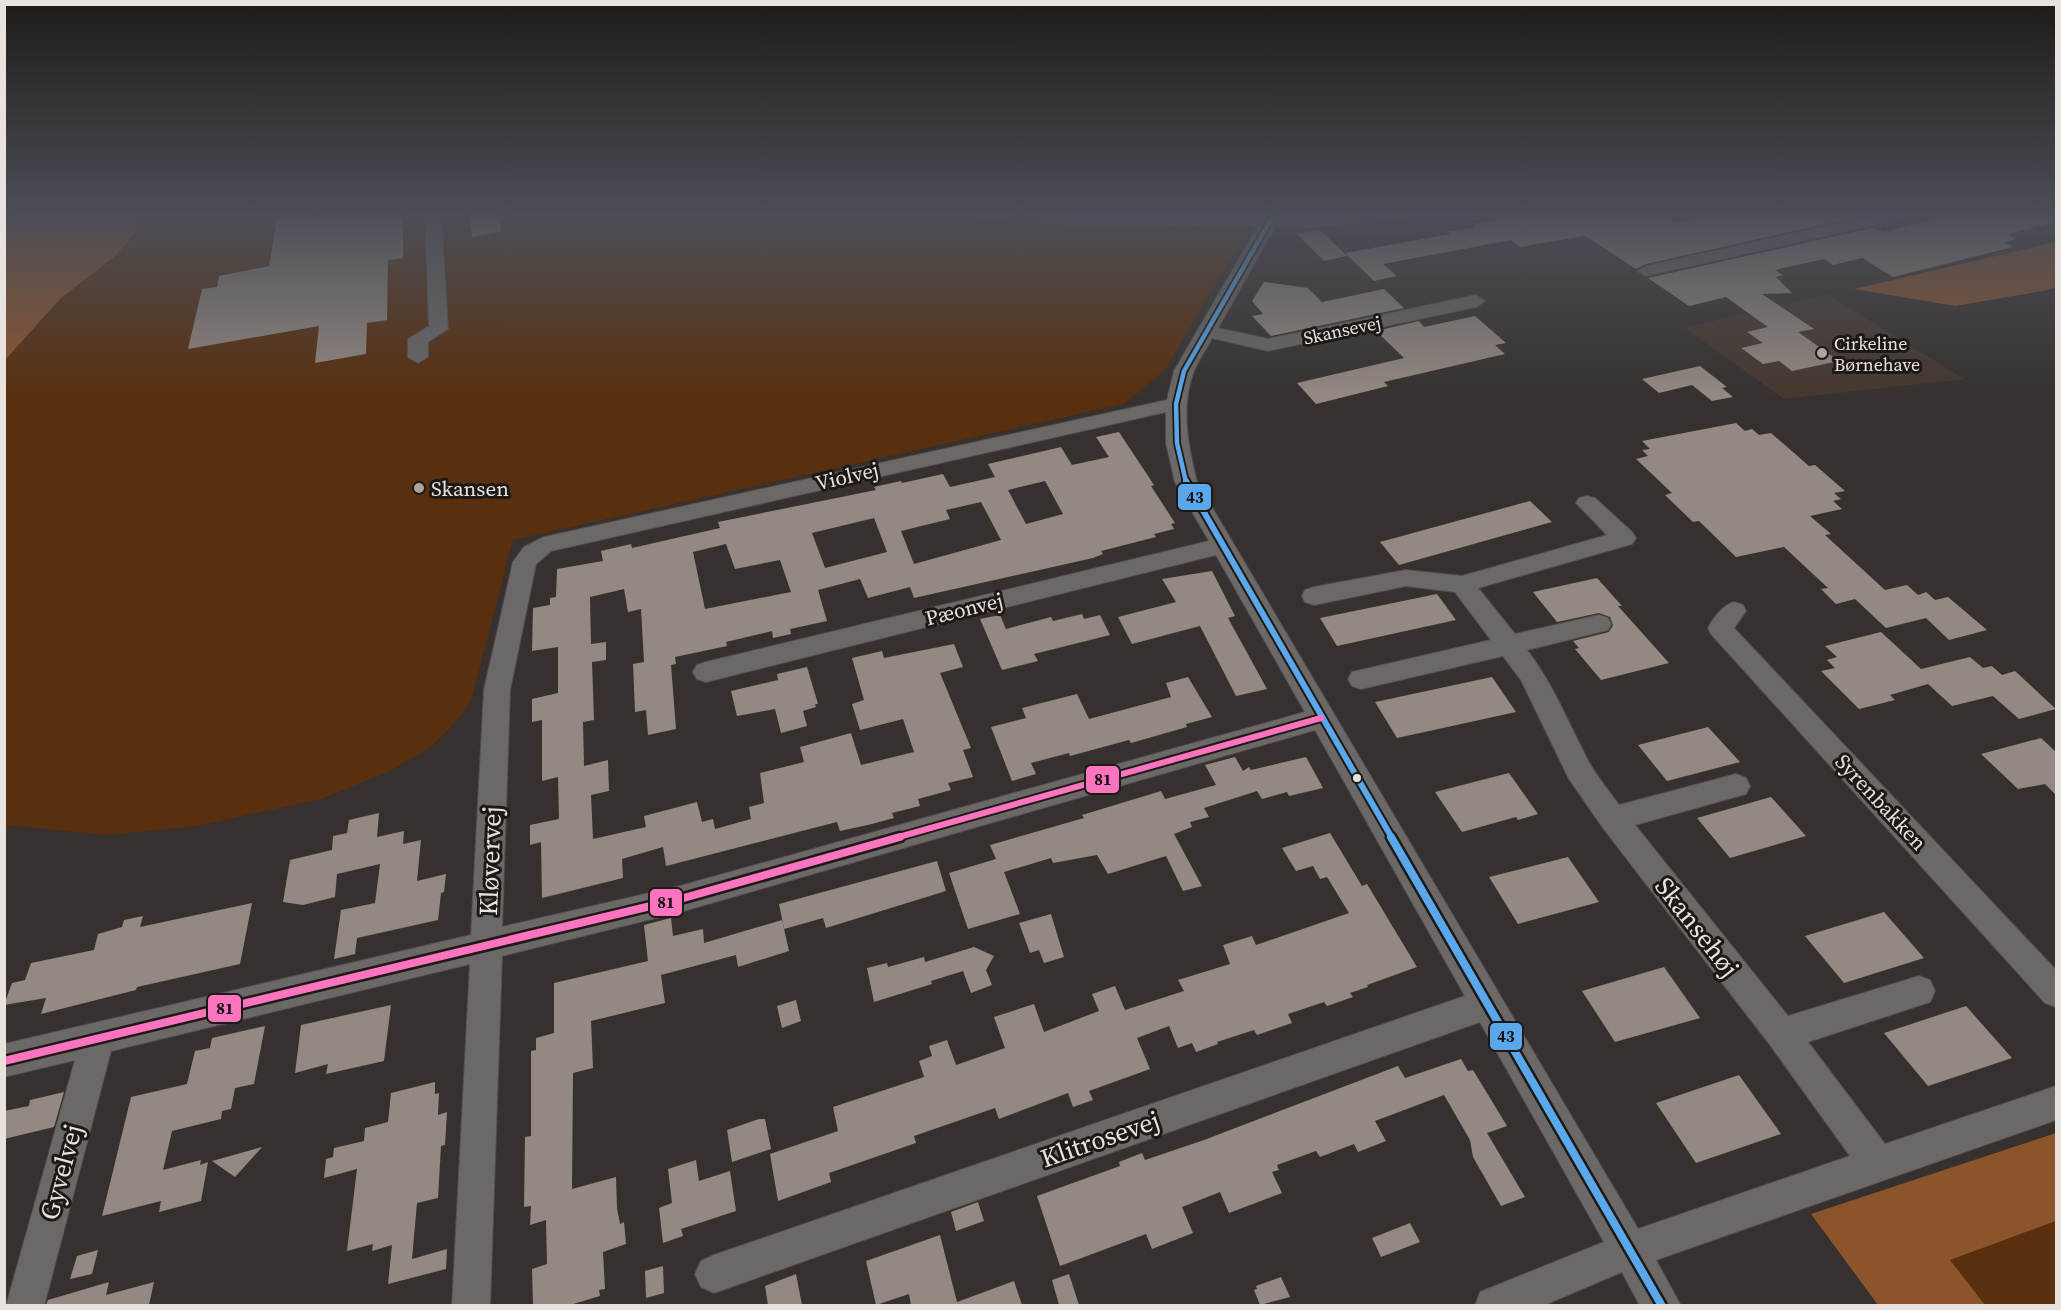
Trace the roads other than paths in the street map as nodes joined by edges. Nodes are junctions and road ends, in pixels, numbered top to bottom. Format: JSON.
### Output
{"nodes":[{"id":1,"x":436,"y":275,"type":"edge"},
{"id":2,"x":1239,"y":275,"type":"edge"},
{"id":3,"x":1476,"y":301,"type":"dead end"},
{"id":4,"x":1207,"y":331,"type":"junction"},
{"id":5,"x":418,"y":357,"type":"dead end"},
{"id":6,"x":1176,"y":404,"type":"junction"},
{"id":7,"x":1587,"y":503,"type":"dead end"},
{"id":8,"x":1222,"y":546,"type":"junction"},
{"id":9,"x":525,"y":562,"type":"joint"},
{"id":10,"x":1462,"y":584,"type":"junction"},
{"id":11,"x":1314,"y":597,"type":"dead end"},
{"id":12,"x":1734,"y":611,"type":"dead end"},
{"id":13,"x":1599,"y":624,"type":"dead end"},
{"id":14,"x":1509,"y":645,"type":"junction"},
{"id":15,"x":706,"y":672,"type":"dead end"},
{"id":16,"x":1361,"y":679,"type":"dead end"},
{"id":17,"x":1321,"y":718,"type":"junction"},
{"id":18,"x":1736,"y":786,"type":"dead end"},
{"id":19,"x":1613,"y":819,"type":"junction"},
{"id":20,"x":486,"y":947,"type":"junction"},
{"id":21,"x":1918,"y":991,"type":"dead end"},
{"id":22,"x":2056,"y":992,"type":"edge"},
{"id":23,"x":1486,"y":1004,"type":"junction"},
{"id":24,"x":1782,"y":1034,"type":"junction"},
{"id":25,"x":98,"y":1039,"type":"junction"},
{"id":26,"x":4,"y":1061,"type":"edge"},
{"id":27,"x":2056,"y":1103,"type":"edge"},
{"id":28,"x":1878,"y":1164,"type":"junction"},
{"id":29,"x":1630,"y":1250,"type":"junction"},
{"id":30,"x":714,"y":1274,"type":"dead end"},
{"id":31,"x":25,"y":1305,"type":"edge"},
{"id":32,"x":471,"y":1305,"type":"edge"},
{"id":33,"x":1494,"y":1305,"type":"edge"},
{"id":34,"x":1662,"y":1305,"type":"edge"}],
"edges":[{"from":1,"to":5,"type":"street"},
{"from":2,"to":4,"type":"street"},
{"from":3,"to":4,"type":"street","name":"Skansevej"},
{"from":4,"to":6,"type":"street"},
{"from":6,"to":8,"type":"street"},
{"from":6,"to":9,"type":"street","name":"Violvej"},
{"from":7,"to":10,"type":"street"},
{"from":8,"to":15,"type":"street","name":"Pæonvej"},
{"from":8,"to":17,"type":"street"},
{"from":9,"to":20,"type":"street","name":"Kløvervej"},
{"from":10,"to":11,"type":"street"},
{"from":10,"to":14,"type":"street","name":"Skansehøj"},
{"from":12,"to":22,"type":"street","name":"Syrenbakken"},
{"from":13,"to":14,"type":"street"},
{"from":14,"to":16,"type":"street"},
{"from":14,"to":19,"type":"street","name":"Skansehøj"},
{"from":17,"to":20,"type":"street"},
{"from":17,"to":23,"type":"street"},
{"from":18,"to":19,"type":"street"},
{"from":19,"to":24,"type":"street","name":"Skansehøj"},
{"from":20,"to":25,"type":"street"},
{"from":20,"to":32,"type":"street","name":"Kløvervej"},
{"from":21,"to":24,"type":"street"},
{"from":23,"to":29,"type":"street"},
{"from":23,"to":30,"type":"street","name":"Klitrosevej"},
{"from":24,"to":28,"type":"street","name":"Skansehøj"},
{"from":25,"to":26,"type":"street"},
{"from":25,"to":31,"type":"street","name":"Gyvelvej"},
{"from":27,"to":28,"type":"street"},
{"from":28,"to":29,"type":"street"},
{"from":29,"to":33,"type":"street"},
{"from":29,"to":34,"type":"street"}]}
